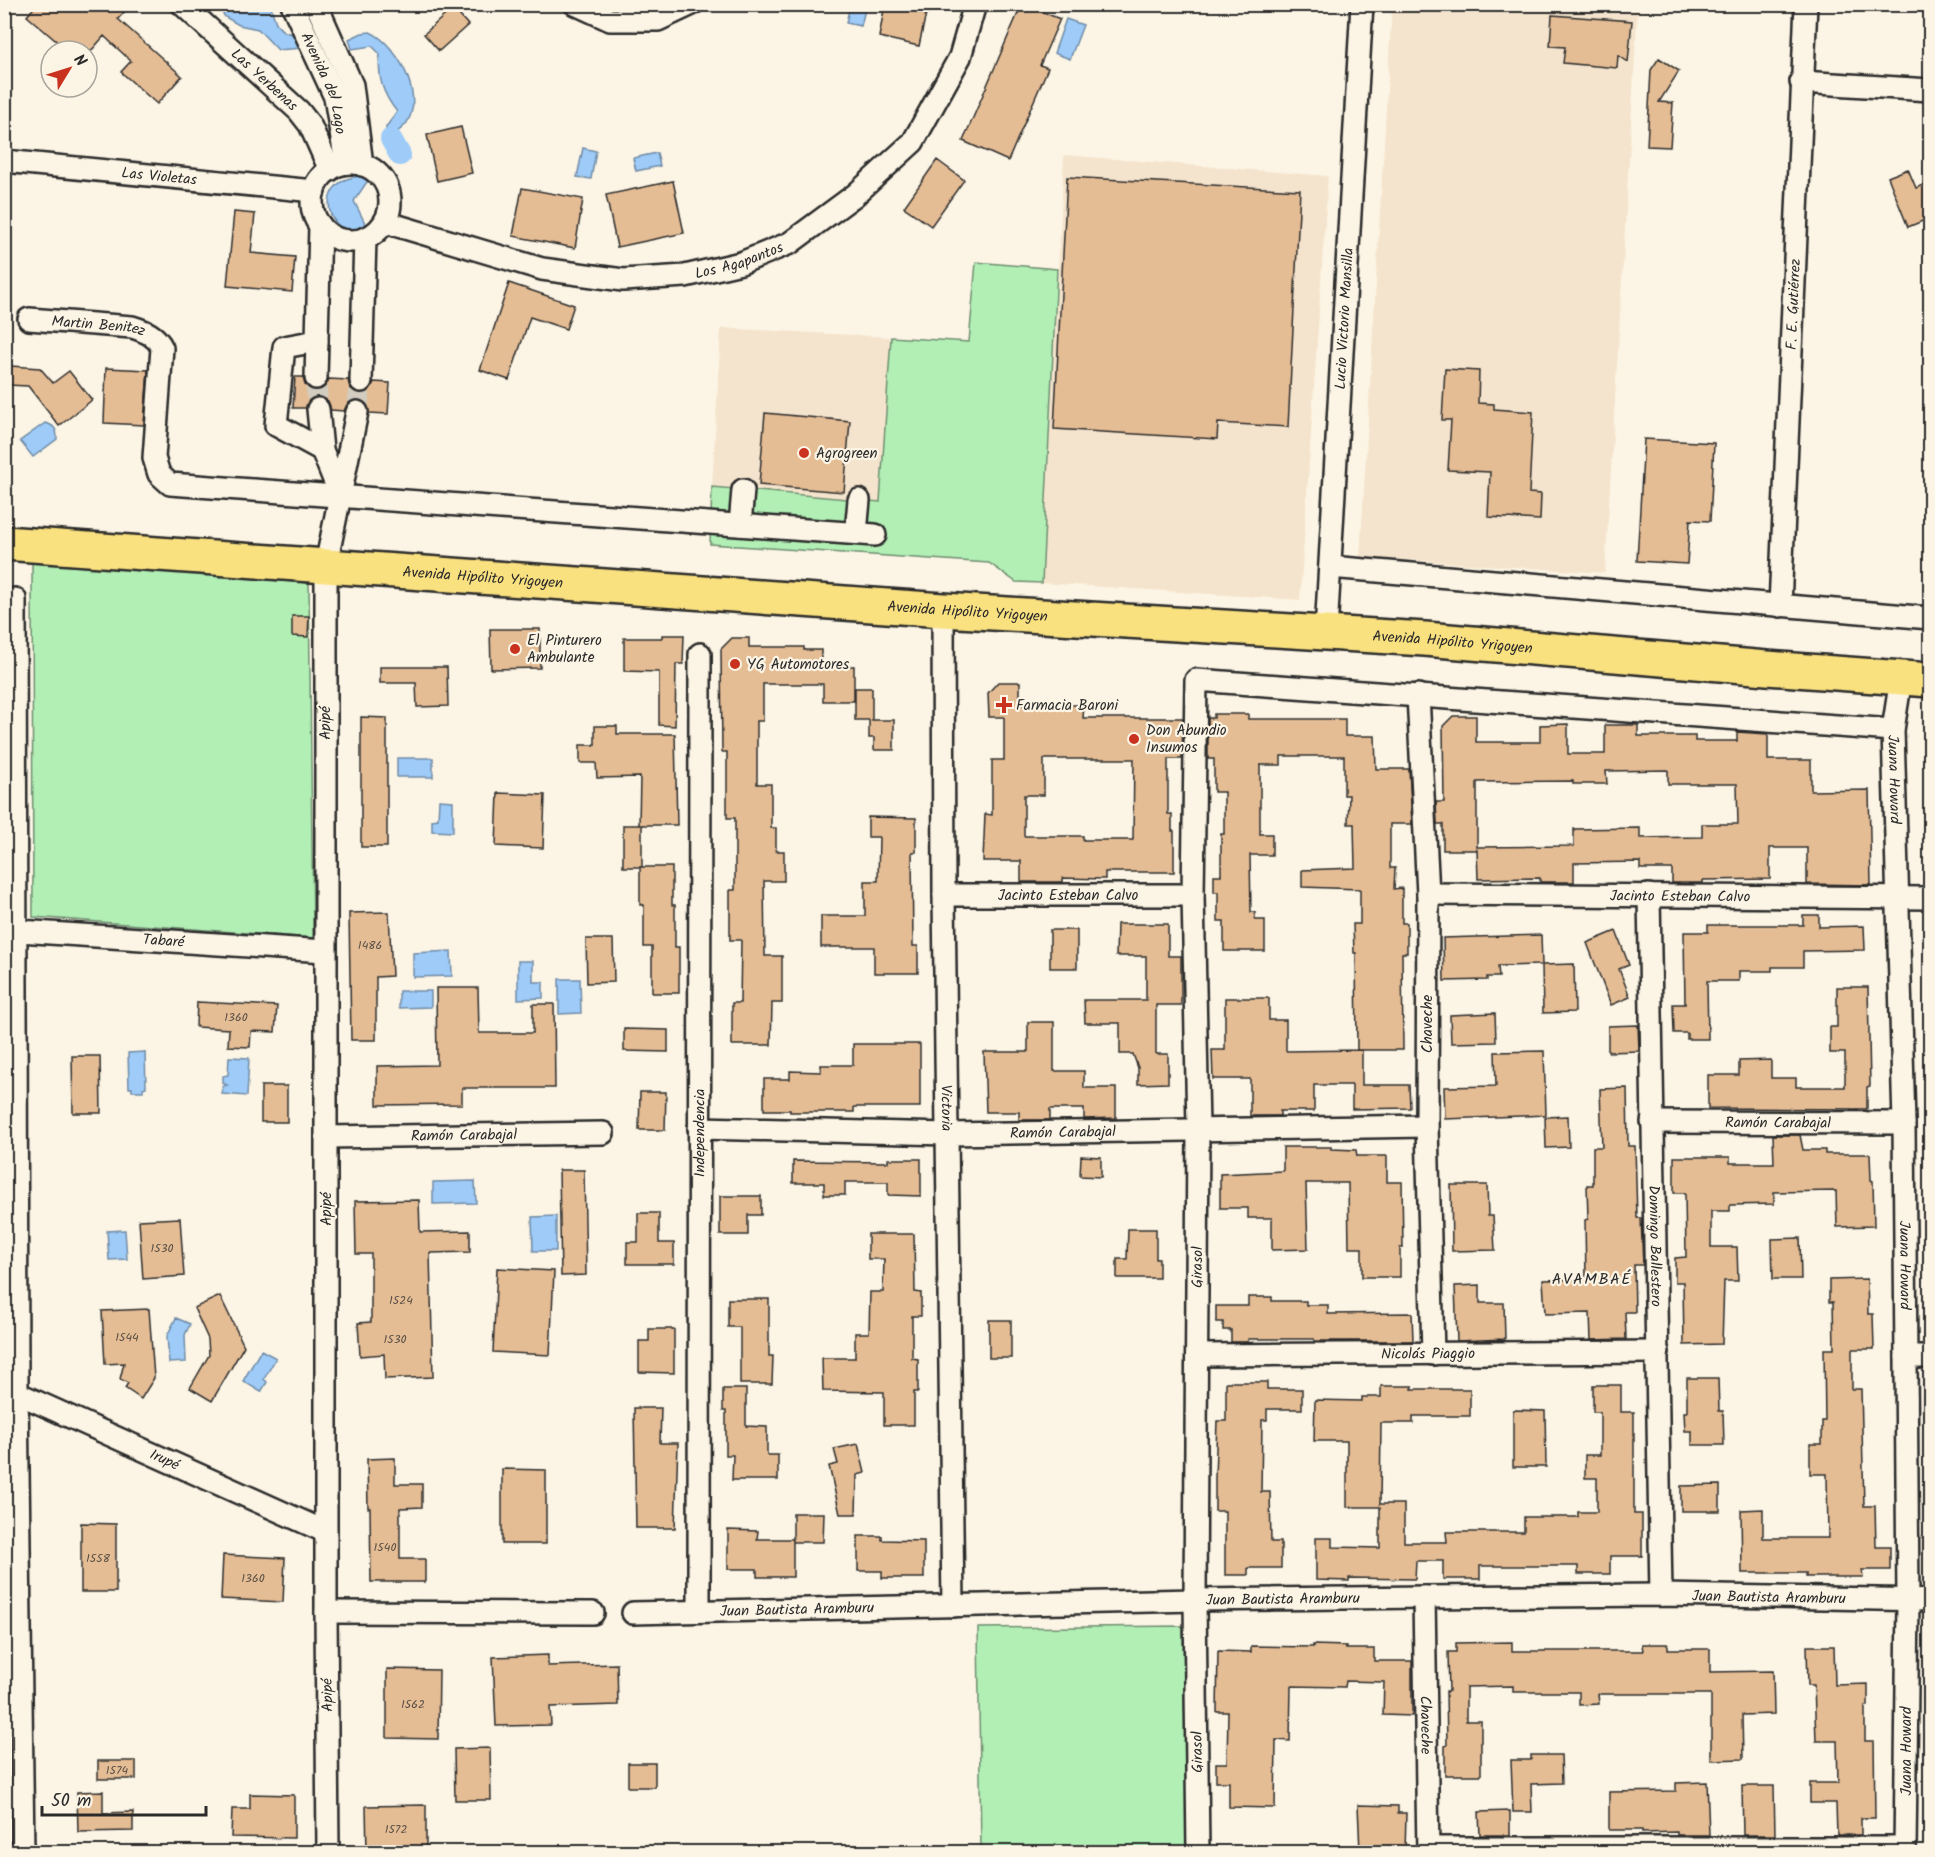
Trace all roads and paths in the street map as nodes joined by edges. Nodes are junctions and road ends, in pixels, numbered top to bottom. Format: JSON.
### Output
{"nodes":[{"id":1,"x":182,"y":4,"type":"edge"},
{"id":2,"x":292,"y":4,"type":"edge"},
{"id":3,"x":316,"y":4,"type":"edge"},
{"id":4,"x":575,"y":4,"type":"edge"},
{"id":5,"x":692,"y":4,"type":"edge"},
{"id":6,"x":975,"y":4,"type":"edge"},
{"id":7,"x":1362,"y":4,"type":"edge"},
{"id":8,"x":1806,"y":4,"type":"edge"},
{"id":9,"x":1801,"y":82,"type":"junction"},
{"id":10,"x":1930,"y":90,"type":"edge"},
{"id":11,"x":4,"y":160,"type":"edge"},
{"id":12,"x":346,"y":166,"type":"junction"},
{"id":13,"x":314,"y":191,"type":"junction"},
{"id":14,"x":385,"y":222,"type":"junction"},
{"id":15,"x":320,"y":225,"type":"junction"},
{"id":16,"x":365,"y":238,"type":"junction"},
{"id":17,"x":29,"y":319,"type":"dead end"},
{"id":18,"x":317,"y":341,"type":"junction"},
{"id":19,"x":316,"y":378,"type":"tunnel mouth"},
{"id":20,"x":361,"y":381,"type":"tunnel mouth"},
{"id":21,"x":318,"y":409,"type":"tunnel mouth"},
{"id":22,"x":357,"y":412,"type":"tunnel mouth"},
{"id":23,"x":322,"y":450,"type":"junction"},
{"id":24,"x":743,"y":490,"type":"dead end"},
{"id":25,"x":341,"y":497,"type":"junction"},
{"id":26,"x":859,"y":500,"type":"dead end"},
{"id":27,"x":740,"y":525,"type":"junction"},
{"id":28,"x":4,"y":543,"type":"edge"},
{"id":29,"x":326,"y":565,"type":"junction"},
{"id":30,"x":1330,"y":567,"type":"junction"},
{"id":31,"x":15,"y":599,"type":"dead end"},
{"id":32,"x":1780,"y":606,"type":"junction"},
{"id":33,"x":943,"y":610,"type":"junction"},
{"id":34,"x":1930,"y":618,"type":"edge"},
{"id":35,"x":1326,"y":633,"type":"junction"},
{"id":36,"x":700,"y":654,"type":"dead end"},
{"id":37,"x":1916,"y":679,"type":"edge"},
{"id":38,"x":1418,"y":695,"type":"junction"},
{"id":39,"x":1893,"y":730,"type":"junction"},
{"id":40,"x":1428,"y":894,"type":"junction"},
{"id":41,"x":944,"y":895,"type":"junction"},
{"id":42,"x":1193,"y":895,"type":"junction"},
{"id":43,"x":1648,"y":895,"type":"junction"},
{"id":44,"x":1897,"y":898,"type":"junction"},
{"id":45,"x":1930,"y":898,"type":"edge"},
{"id":46,"x":10,"y":930,"type":"edge"},
{"id":47,"x":325,"y":951,"type":"junction"},
{"id":48,"x":1652,"y":1122,"type":"junction"},
{"id":49,"x":1904,"y":1123,"type":"junction"},
{"id":50,"x":1426,"y":1126,"type":"junction"},
{"id":51,"x":699,"y":1128,"type":"junction"},
{"id":52,"x":1198,"y":1128,"type":"junction"},
{"id":53,"x":603,"y":1132,"type":"dead end"},
{"id":54,"x":948,"y":1134,"type":"junction"},
{"id":55,"x":326,"y":1137,"type":"junction"},
{"id":56,"x":1658,"y":1352,"type":"junction"},
{"id":57,"x":1433,"y":1354,"type":"junction"},
{"id":58,"x":1197,"y":1355,"type":"junction"},
{"id":59,"x":1906,"y":1357,"type":"junction"},
{"id":60,"x":1930,"y":1357,"type":"edge"},
{"id":61,"x":10,"y":1390,"type":"edge"},
{"id":62,"x":326,"y":1532,"type":"junction"},
{"id":63,"x":1661,"y":1595,"type":"junction"},
{"id":64,"x":1424,"y":1596,"type":"junction"},
{"id":65,"x":1195,"y":1600,"type":"junction"},
{"id":66,"x":1908,"y":1600,"type":"junction"},
{"id":67,"x":1930,"y":1600,"type":"edge"},
{"id":68,"x":953,"y":1606,"type":"junction"},
{"id":69,"x":699,"y":1611,"type":"junction"},
{"id":70,"x":326,"y":1612,"type":"junction"},
{"id":71,"x":593,"y":1613,"type":"dead end"},
{"id":72,"x":633,"y":1613,"type":"dead end"},
{"id":73,"x":1428,"y":1850,"type":"edge"},
{"id":74,"x":1654,"y":1850,"type":"edge"},
{"id":75,"x":1905,"y":1850,"type":"edge"},
{"id":76,"x":22,"y":1852,"type":"edge"},
{"id":77,"x":328,"y":1852,"type":"edge"},
{"id":78,"x":1198,"y":1852,"type":"edge"}],
"edges":[{"from":1,"to":12,"type":"street","name":"Las Yerbenas"},
{"from":2,"to":12,"type":"street","name":"Avenida del Lago"},
{"from":3,"to":12,"type":"street","name":"Avenida del Lago"},
{"from":4,"to":5,"type":"street"},
{"from":6,"to":14,"type":"street","name":"Los Agapantos"},
{"from":7,"to":30,"type":"street","name":"Lucio Victorio Mansilla"},
{"from":8,"to":9,"type":"street","name":"F. E. Gutiérrez"},
{"from":9,"to":10,"type":"street"},
{"from":9,"to":32,"type":"street","name":"F. E. Gutiérrez"},
{"from":11,"to":13,"type":"street","name":"Las Violetas"},
{"from":12,"to":13,"type":"street"},
{"from":12,"to":14,"type":"street"},
{"from":13,"to":15,"type":"street"},
{"from":14,"to":16,"type":"street"},
{"from":15,"to":16,"type":"street"},
{"from":15,"to":18,"type":"street"},
{"from":16,"to":20,"type":"street"},
{"from":17,"to":25,"type":"street","name":"Martin Benitez"},
{"from":18,"to":19,"type":"street"},
{"from":18,"to":23,"type":"street"},
{"from":21,"to":23,"type":"street"},
{"from":22,"to":25,"type":"street"},
{"from":23,"to":25,"type":"street"},
{"from":24,"to":27,"type":"street"},
{"from":25,"to":27,"type":"street"},
{"from":25,"to":29,"type":"street"},
{"from":26,"to":27,"type":"street"},
{"from":28,"to":29,"type":"main road","name":"Avenida Hipólito Yrigoyen"},
{"from":29,"to":33,"type":"main road","name":"Avenida Hipólito Yrigoyen"},
{"from":29,"to":47,"type":"street","name":"Apipé"},
{"from":30,"to":32,"type":"street"},
{"from":30,"to":35,"type":"street","name":"Lucio Victorio Mansilla"},
{"from":31,"to":46,"type":"street"},
{"from":32,"to":34,"type":"street"},
{"from":33,"to":35,"type":"main road","name":"Avenida Hipólito Yrigoyen"},
{"from":33,"to":41,"type":"street","name":"Victoria"},
{"from":35,"to":37,"type":"main road","name":"Avenida Hipólito Yrigoyen"},
{"from":36,"to":51,"type":"street","name":"Independencia"},
{"from":37,"to":39,"type":"street","name":"Juana Howard"},
{"from":38,"to":39,"type":"street"},
{"from":38,"to":40,"type":"street","name":"Chaveche"},
{"from":38,"to":42,"type":"street","name":"Girasol"},
{"from":39,"to":44,"type":"street","name":"Juana Howard"},
{"from":40,"to":43,"type":"street","name":"Jacinto Esteban Calvo"},
{"from":40,"to":50,"type":"street","name":"Chaveche"},
{"from":41,"to":42,"type":"street","name":"Jacinto Esteban Calvo"},
{"from":41,"to":54,"type":"street","name":"Victoria"},
{"from":42,"to":52,"type":"street","name":"Girasol"},
{"from":43,"to":44,"type":"street","name":"Jacinto Esteban Calvo"},
{"from":43,"to":48,"type":"street","name":"Domingo Ballestero"},
{"from":44,"to":45,"type":"street","name":"Jacinto Esteban Calvo"},
{"from":44,"to":49,"type":"street","name":"Juana Howard"},
{"from":46,"to":47,"type":"street","name":"Tabaré"},
{"from":46,"to":61,"type":"street"},
{"from":47,"to":55,"type":"street","name":"Apipé"},
{"from":48,"to":49,"type":"street","name":"Ramón Carabajal"},
{"from":48,"to":56,"type":"street","name":"Domingo Ballestero"},
{"from":49,"to":59,"type":"street","name":"Juana Howard"},
{"from":50,"to":52,"type":"street","name":"Ramón Carabajal"},
{"from":50,"to":57,"type":"street","name":"Chaveche"},
{"from":51,"to":54,"type":"street","name":"Ramón Carabajal"},
{"from":51,"to":69,"type":"street","name":"Independencia"},
{"from":52,"to":54,"type":"street","name":"Ramón Carabajal"},
{"from":52,"to":58,"type":"street","name":"Girasol"},
{"from":53,"to":55,"type":"street","name":"Ramón Carabajal"},
{"from":54,"to":68,"type":"street","name":"Victoria"},
{"from":55,"to":62,"type":"street","name":"Apipé"},
{"from":56,"to":57,"type":"street","name":"Nicolás Piaggio"},
{"from":56,"to":63,"type":"street","name":"Domingo Ballestero"},
{"from":57,"to":58,"type":"street","name":"Nicolás Piaggio"},
{"from":58,"to":65,"type":"street","name":"Girasol"},
{"from":59,"to":60,"type":"street"},
{"from":59,"to":66,"type":"street","name":"Juana Howard"},
{"from":61,"to":62,"type":"street","name":"Irupé"},
{"from":61,"to":76,"type":"street"},
{"from":62,"to":70,"type":"street","name":"Apipé"},
{"from":63,"to":64,"type":"street","name":"Juan Bautista Aramburu"},
{"from":63,"to":66,"type":"street","name":"Juan Bautista Aramburu"},
{"from":64,"to":65,"type":"street","name":"Juan Bautista Aramburu"},
{"from":64,"to":73,"type":"street","name":"Chaveche"},
{"from":65,"to":68,"type":"street","name":"Juan Bautista Aramburu"},
{"from":65,"to":78,"type":"street","name":"Girasol"},
{"from":66,"to":67,"type":"street","name":"Juan Bautista Aramburu"},
{"from":66,"to":75,"type":"street","name":"Juana Howard"},
{"from":68,"to":69,"type":"street","name":"Juan Bautista Aramburu"},
{"from":69,"to":72,"type":"street","name":"Juan Bautista Aramburu"},
{"from":70,"to":71,"type":"street"},
{"from":70,"to":77,"type":"street","name":"Apipé"},
{"from":73,"to":74,"type":"street"},
{"from":74,"to":75,"type":"street"}]}
